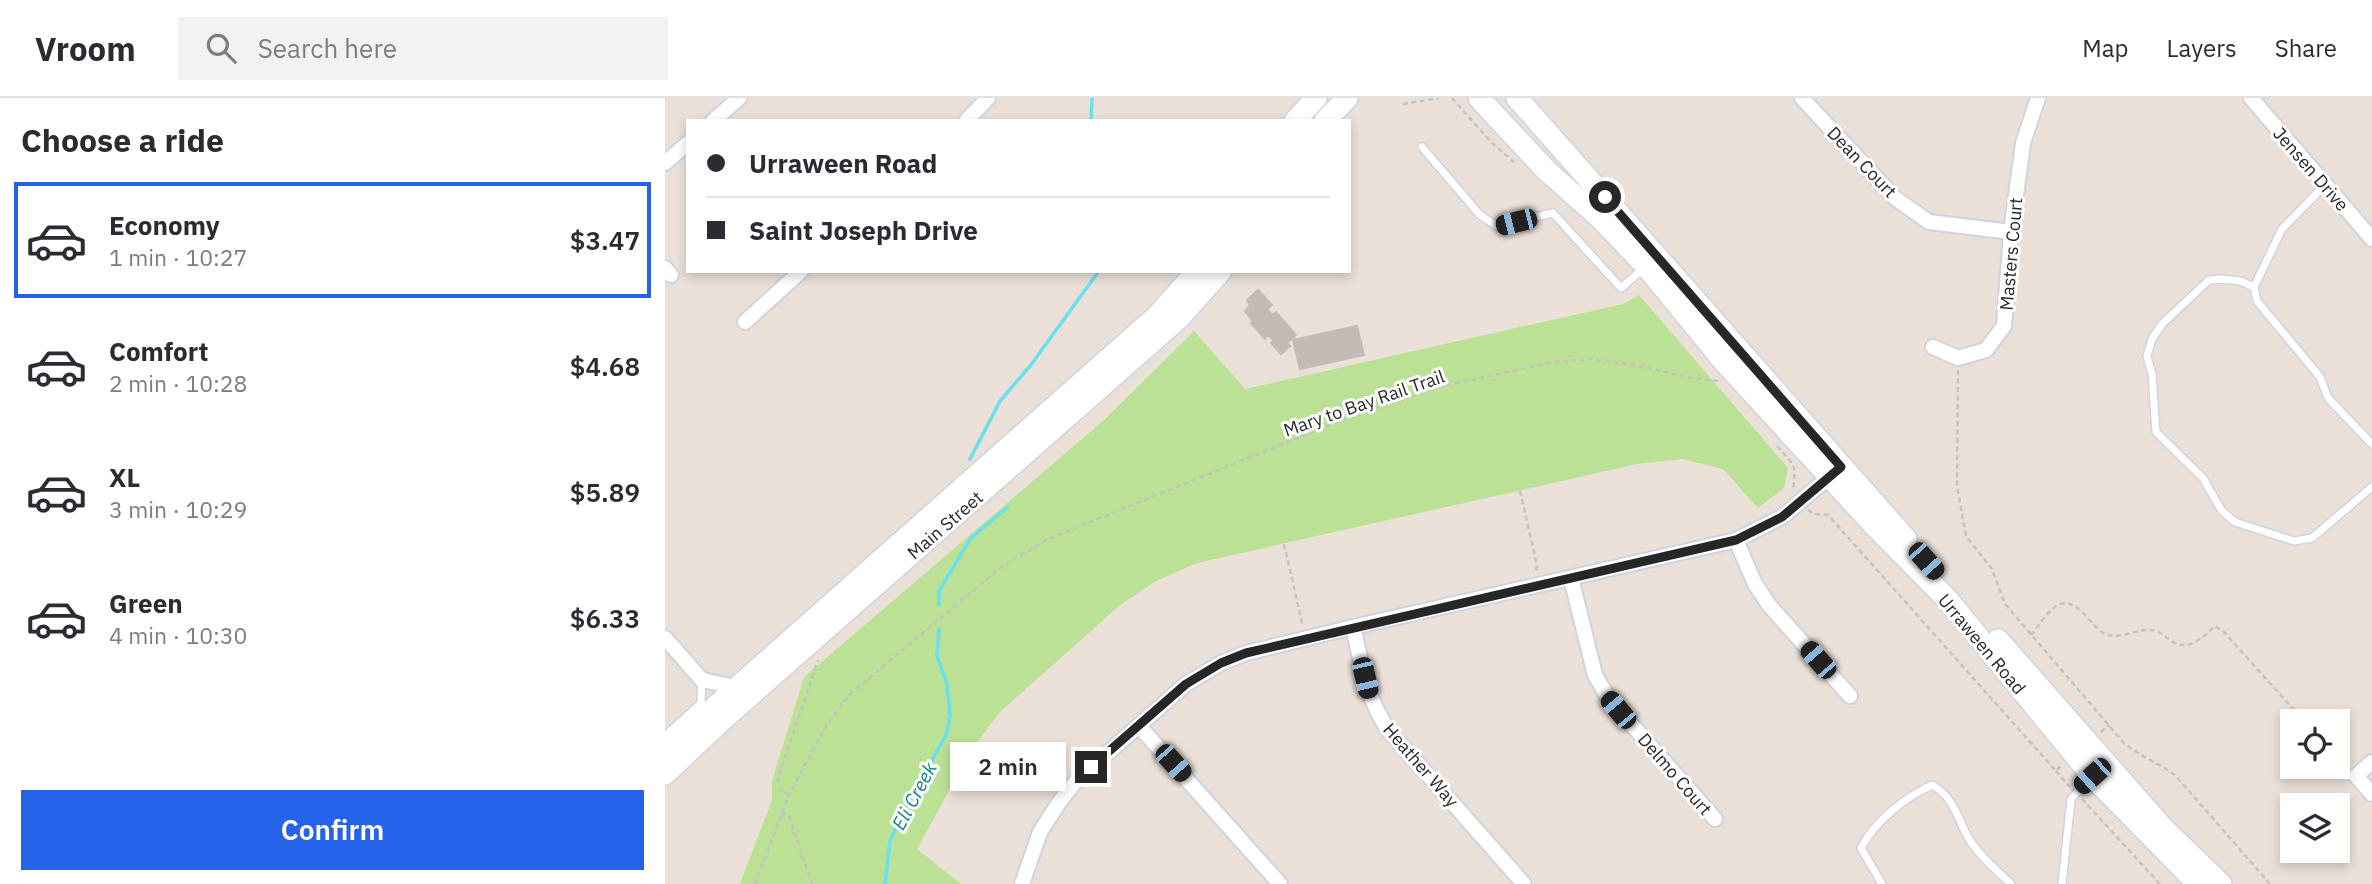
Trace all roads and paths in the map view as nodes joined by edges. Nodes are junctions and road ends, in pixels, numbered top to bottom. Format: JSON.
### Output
{"nodes":[{"id":1,"x":739,"y":98,"type":"edge"},
{"id":2,"x":988,"y":98,"type":"edge"},
{"id":3,"x":1300,"y":98,"type":"edge"},
{"id":4,"x":1316,"y":98,"type":"edge"},
{"id":5,"x":1347,"y":98,"type":"edge"},
{"id":6,"x":1439,"y":98,"type":"edge"},
{"id":7,"x":1452,"y":98,"type":"edge"},
{"id":8,"x":1464,"y":98,"type":"edge"},
{"id":9,"x":1479,"y":98,"type":"edge"},
{"id":10,"x":1517,"y":98,"type":"edge"},
{"id":11,"x":1802,"y":98,"type":"edge"},
{"id":12,"x":2038,"y":98,"type":"edge"},
{"id":13,"x":2252,"y":98,"type":"edge"},
{"id":14,"x":1403,"y":104,"type":"dead end"},
{"id":15,"x":715,"y":119,"type":"edge"},
{"id":16,"x":968,"y":119,"type":"edge"},
{"id":17,"x":1283,"y":119,"type":"edge"},
{"id":18,"x":1297,"y":119,"type":"edge"},
{"id":19,"x":1327,"y":119,"type":"edge"},
{"id":20,"x":686,"y":145,"type":"edge"},
{"id":21,"x":1423,"y":147,"type":"dead end"},
{"id":22,"x":665,"y":163,"type":"edge"},
{"id":23,"x":1517,"y":164,"type":"dead end"},
{"id":24,"x":1546,"y":170,"type":"junction"},
{"id":25,"x":2325,"y":185,"type":"junction"},
{"id":26,"x":2011,"y":232,"type":"junction"},
{"id":27,"x":2372,"y":239,"type":"edge"},
{"id":28,"x":1646,"y":266,"type":"junction"},
{"id":29,"x":798,"y":273,"type":"edge"},
{"id":30,"x":1195,"y":273,"type":"edge"},
{"id":31,"x":1219,"y":273,"type":"edge"},
{"id":32,"x":2254,"y":287,"type":"junction"},
{"id":33,"x":745,"y":322,"type":"dead end"},
{"id":34,"x":1933,"y":346,"type":"dead end"},
{"id":35,"x":1958,"y":358,"type":"junction"},
{"id":36,"x":1711,"y":371,"type":"dead end"},
{"id":37,"x":1772,"y":441,"type":"dead end"},
{"id":38,"x":2372,"y":444,"type":"edge"},
{"id":39,"x":1835,"y":472,"type":"junction"},
{"id":40,"x":2372,"y":486,"type":"edge"},
{"id":41,"x":1520,"y":491,"type":"dead end"},
{"id":42,"x":1800,"y":502,"type":"junction"},
{"id":43,"x":1736,"y":540,"type":"junction"},
{"id":44,"x":1284,"y":544,"type":"dead end"},
{"id":45,"x":1571,"y":578,"type":"junction"},
{"id":46,"x":1536,"y":586,"type":"junction"},
{"id":47,"x":1353,"y":627,"type":"junction"},
{"id":48,"x":2031,"y":635,"type":"junction"},
{"id":49,"x":665,"y":638,"type":"edge"},
{"id":50,"x":1301,"y":640,"type":"junction"},
{"id":51,"x":820,"y":655,"type":"dead end"},
{"id":52,"x":702,"y":680,"type":"junction"},
{"id":53,"x":1850,"y":696,"type":"dead end"},
{"id":54,"x":719,"y":697,"type":"junction"},
{"id":55,"x":2293,"y":709,"type":"edge"},
{"id":56,"x":2109,"y":725,"type":"junction"},
{"id":57,"x":1139,"y":726,"type":"junction"},
{"id":58,"x":665,"y":736,"type":"edge"},
{"id":59,"x":2081,"y":749,"type":"junction"},
{"id":60,"x":665,"y":751,"type":"edge"},
{"id":61,"x":2372,"y":762,"type":"edge"},
{"id":62,"x":2099,"y":770,"type":"junction"},
{"id":63,"x":2056,"y":771,"type":"junction"},
{"id":64,"x":665,"y":774,"type":"edge"},
{"id":65,"x":2077,"y":794,"type":"junction"},
{"id":66,"x":2372,"y":794,"type":"edge"},
{"id":67,"x":789,"y":795,"type":"junction"},
{"id":68,"x":781,"y":813,"type":"junction"},
{"id":69,"x":1715,"y":819,"type":"dead end"},
{"id":70,"x":755,"y":884,"type":"edge"},
{"id":71,"x":812,"y":884,"type":"edge"},
{"id":72,"x":1022,"y":884,"type":"edge"},
{"id":73,"x":1280,"y":884,"type":"edge"},
{"id":74,"x":1524,"y":884,"type":"edge"},
{"id":75,"x":1882,"y":884,"type":"edge"},
{"id":76,"x":2011,"y":884,"type":"edge"},
{"id":77,"x":2063,"y":884,"type":"edge"},
{"id":78,"x":2160,"y":884,"type":"edge"},
{"id":79,"x":2198,"y":884,"type":"edge"},
{"id":80,"x":2221,"y":884,"type":"edge"},
{"id":81,"x":2270,"y":884,"type":"edge"}],
"edges":[{"from":1,"to":15,"type":"street"},
{"from":2,"to":16,"type":"street"},
{"from":3,"to":17,"type":"main road"},
{"from":4,"to":18,"type":"main road"},
{"from":5,"to":19,"type":"main road"},
{"from":6,"to":14,"type":"path"},
{"from":7,"to":23,"type":"path"},
{"from":8,"to":24,"type":"main road"},
{"from":9,"to":24,"type":"main road","name":"Urraween Road"},
{"from":10,"to":39,"type":"main road","name":"Urraween Road"},
{"from":11,"to":26,"type":"street","name":"Dean Court"},
{"from":12,"to":26,"type":"street","name":"Masters Court"},
{"from":13,"to":25,"type":"street","name":"Jensen Drive"},
{"from":20,"to":22,"type":"street"},
{"from":21,"to":28,"type":"lane"},
{"from":24,"to":28,"type":"main road","name":"Urraween Road"},
{"from":25,"to":27,"type":"street","name":"Jensen Drive"},
{"from":25,"to":32,"type":"lane"},
{"from":26,"to":35,"type":"street","name":"Masters Court"},
{"from":28,"to":39,"type":"main road","name":"Urraween Road"},
{"from":29,"to":33,"type":"street"},
{"from":30,"to":54,"type":"main road","name":"Main Street"},
{"from":31,"to":64,"type":"main road","name":"Main Street"},
{"from":32,"to":38,"type":"lane"},
{"from":32,"to":40,"type":"lane"},
{"from":34,"to":35,"type":"street"},
{"from":35,"to":48,"type":"path"},
{"from":36,"to":67,"type":"path","name":"Mary to Bay Rail Trail"},
{"from":37,"to":42,"type":"path"},
{"from":39,"to":42,"type":"street"},
{"from":39,"to":59,"type":"main road","name":"Urraween Road"},
{"from":41,"to":46,"type":"path"},
{"from":42,"to":43,"type":"street"},
{"from":42,"to":63,"type":"path"},
{"from":43,"to":45,"type":"street"},
{"from":43,"to":53,"type":"street"},
{"from":44,"to":50,"type":"path"},
{"from":45,"to":46,"type":"street"},
{"from":45,"to":69,"type":"street","name":"Delmo Court"},
{"from":46,"to":47,"type":"street"},
{"from":47,"to":50,"type":"street"},
{"from":47,"to":74,"type":"street","name":"Heather Way"},
{"from":48,"to":55,"type":"path"},
{"from":48,"to":56,"type":"path"},
{"from":49,"to":52,"type":"street"},
{"from":50,"to":57,"type":"street"},
{"from":51,"to":67,"type":"path"},
{"from":52,"to":54,"type":"street"},
{"from":52,"to":54,"type":"lane"},
{"from":54,"to":58,"type":"lane"},
{"from":54,"to":60,"type":"main road","name":"Main Street"},
{"from":56,"to":59,"type":"path"},
{"from":56,"to":81,"type":"path"},
{"from":57,"to":72,"type":"street"},
{"from":57,"to":73,"type":"street"},
{"from":59,"to":62,"type":"main road","name":"Urraween Road"},
{"from":59,"to":63,"type":"path"},
{"from":61,"to":66,"type":"street"},
{"from":62,"to":65,"type":"lane"},
{"from":62,"to":79,"type":"main road","name":"Urraween Road"},
{"from":62,"to":80,"type":"main road","name":"Urraween Road"},
{"from":63,"to":65,"type":"path"},
{"from":65,"to":77,"type":"lane"},
{"from":65,"to":78,"type":"path"},
{"from":67,"to":68,"type":"path","name":"Mary to Bay Rail Trail"},
{"from":68,"to":70,"type":"path","name":"Mary to Bay Rail Trail"},
{"from":68,"to":71,"type":"path"},
{"from":75,"to":76,"type":"lane"}]}
